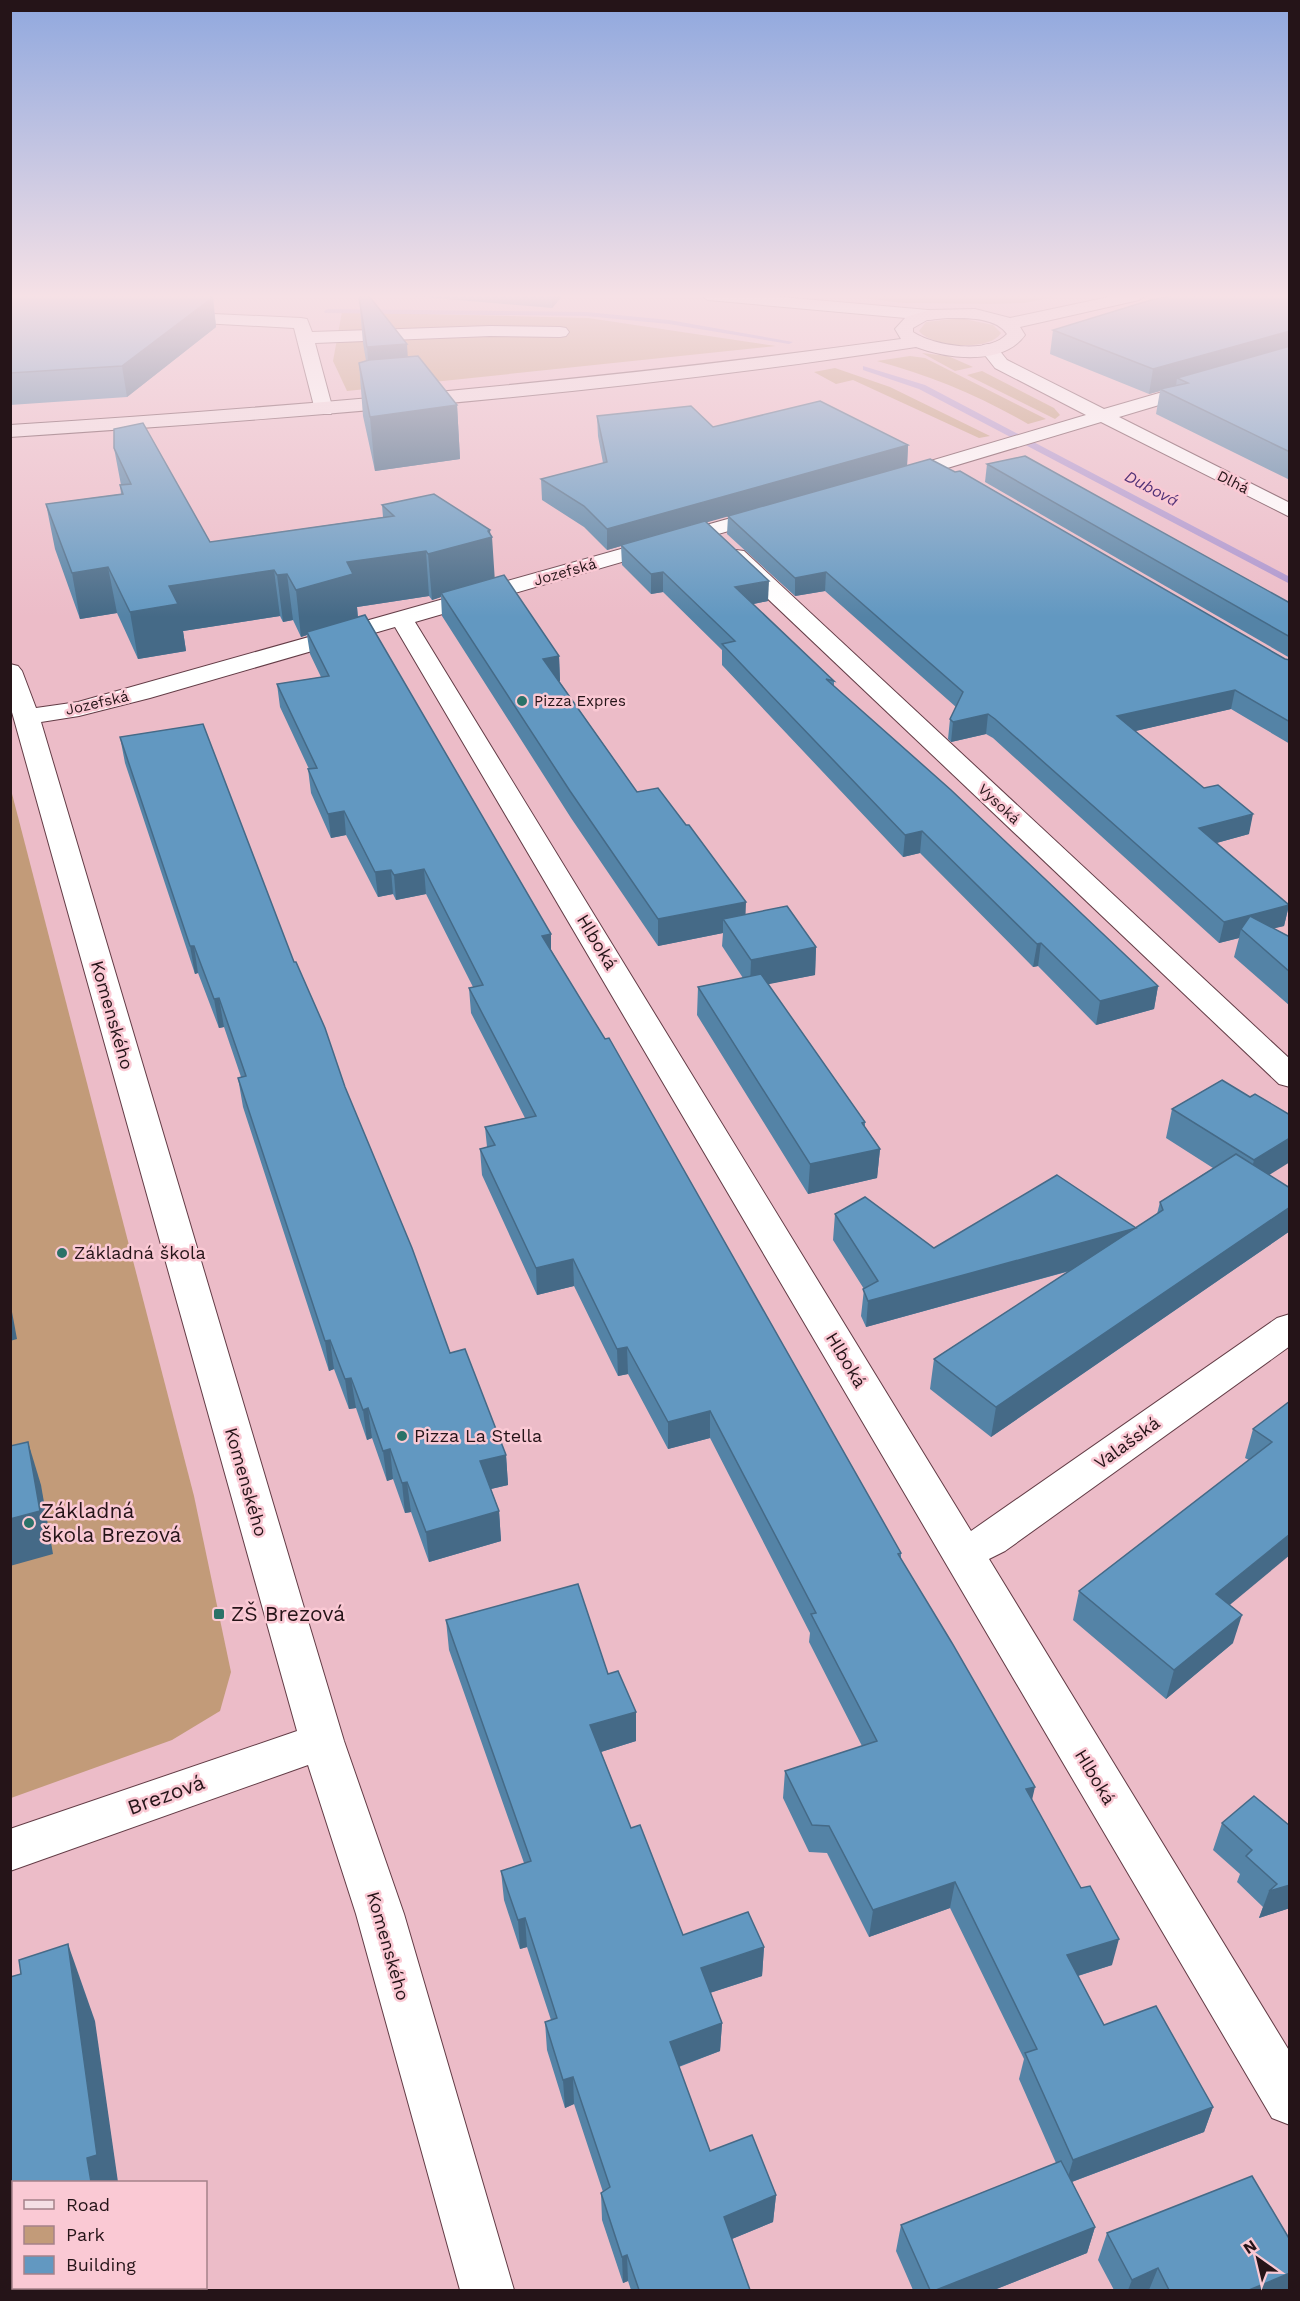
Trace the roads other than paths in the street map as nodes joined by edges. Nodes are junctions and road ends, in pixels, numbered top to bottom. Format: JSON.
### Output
{"nodes":[{"id":1,"x":322,"y":402,"type":"edge"},
{"id":2,"x":403,"y":402,"type":"edge"},
{"id":3,"x":1074,"y":402,"type":"edge"},
{"id":4,"x":1146,"y":402,"type":"edge"},
{"id":5,"x":324,"y":410,"type":"junction"},
{"id":6,"x":1100,"y":416,"type":"junction"},
{"id":7,"x":10,"y":431,"type":"edge"},
{"id":8,"x":938,"y":465,"type":"junction"},
{"id":9,"x":963,"y":480,"type":"edge"},
{"id":10,"x":873,"y":484,"type":"edge"},
{"id":11,"x":785,"y":509,"type":"edge"},
{"id":12,"x":1290,"y":510,"type":"edge"},
{"id":13,"x":709,"y":531,"type":"junction"},
{"id":14,"x":402,"y":619,"type":"junction"},
{"id":15,"x":10,"y":671,"type":"edge"},
{"id":16,"x":27,"y":717,"type":"junction"},
{"id":17,"x":1290,"y":1077,"type":"edge"},
{"id":18,"x":1290,"y":1327,"type":"edge"},
{"id":19,"x":962,"y":1554,"type":"junction"},
{"id":20,"x":322,"y":1741,"type":"junction"},
{"id":21,"x":10,"y":1850,"type":"edge"},
{"id":22,"x":1290,"y":2100,"type":"edge"},
{"id":23,"x":487,"y":2290,"type":"edge"}],
"edges":[{"from":1,"to":5,"type":"street"},
{"from":2,"to":5,"type":"main road"},
{"from":3,"to":6,"type":"street","name":"Dlhá"},
{"from":4,"to":6,"type":"street"},
{"from":5,"to":7,"type":"main road"},
{"from":6,"to":8,"type":"street"},
{"from":6,"to":12,"type":"street","name":"Dlhá"},
{"from":8,"to":9,"type":"street"},
{"from":8,"to":10,"type":"street"},
{"from":11,"to":13,"type":"street","name":"Jozefská"},
{"from":13,"to":14,"type":"street","name":"Jozefská"},
{"from":13,"to":17,"type":"street","name":"Vysoká"},
{"from":14,"to":16,"type":"street","name":"Jozefská"},
{"from":14,"to":19,"type":"street","name":"Hlboká"},
{"from":15,"to":16,"type":"street","name":"Komenského"},
{"from":16,"to":20,"type":"street","name":"Komenského"},
{"from":18,"to":19,"type":"street","name":"Valašská"},
{"from":19,"to":22,"type":"street","name":"Hlboká"},
{"from":20,"to":21,"type":"street","name":"Brezová"},
{"from":20,"to":23,"type":"street","name":"Komenského"}]}
